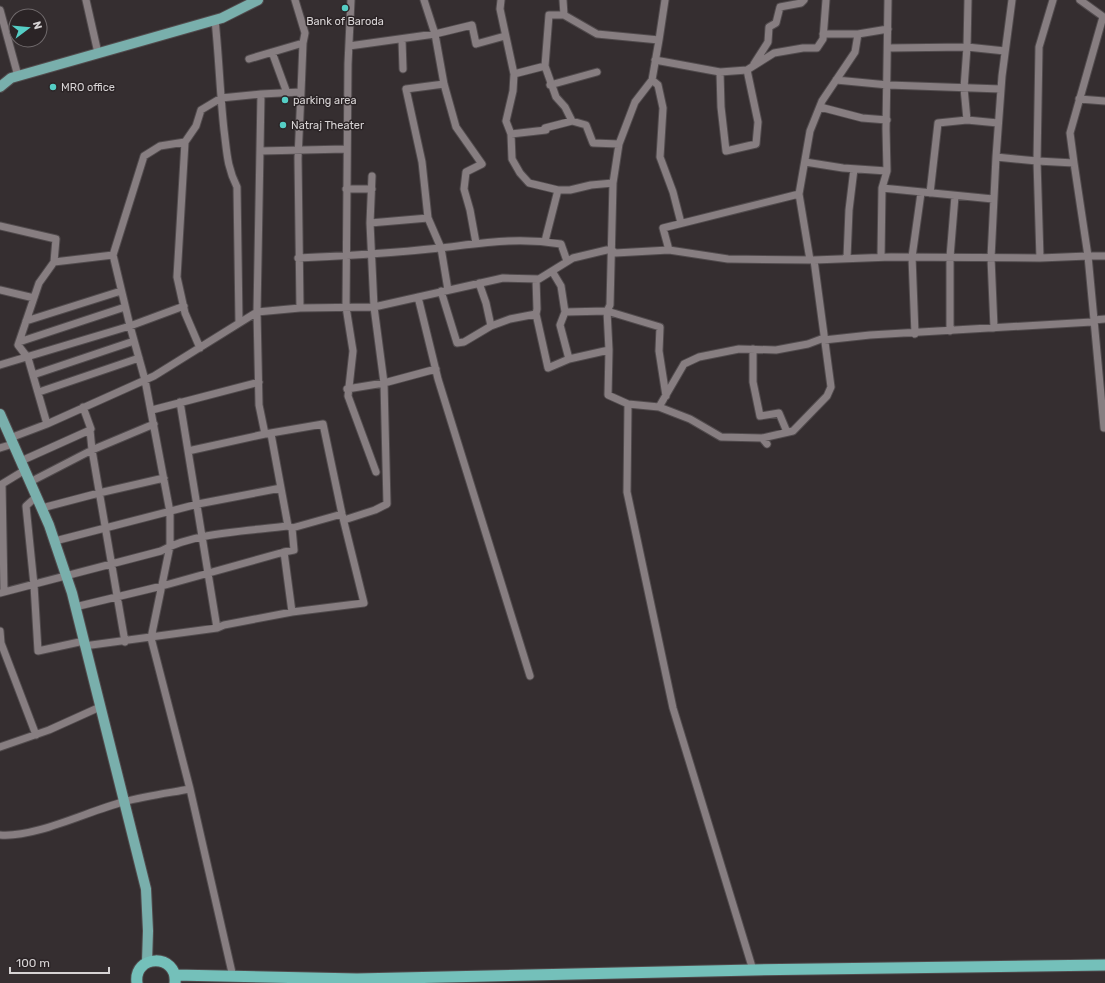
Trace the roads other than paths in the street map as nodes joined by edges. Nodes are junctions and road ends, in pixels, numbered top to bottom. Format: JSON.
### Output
{"nodes":[{"id":1,"x":86,"y":0,"type":"edge"},
{"id":2,"x":258,"y":0,"type":"edge"},
{"id":3,"x":295,"y":0,"type":"edge"},
{"id":4,"x":352,"y":0,"type":"edge"},
{"id":5,"x":424,"y":0,"type":"edge"},
{"id":6,"x":501,"y":0,"type":"edge"},
{"id":7,"x":563,"y":0,"type":"edge"},
{"id":8,"x":666,"y":0,"type":"edge"},
{"id":9,"x":804,"y":0,"type":"edge"},
{"id":10,"x":826,"y":0,"type":"edge"},
{"id":11,"x":888,"y":0,"type":"edge"},
{"id":12,"x":968,"y":0,"type":"edge"},
{"id":13,"x":1012,"y":0,"type":"edge"},
{"id":14,"x":1054,"y":0,"type":"edge"},
{"id":15,"x":1080,"y":0,"type":"edge"},
{"id":16,"x":1088,"y":3,"type":"edge"},
{"id":17,"x":0,"y":10,"type":"edge"},
{"id":18,"x":564,"y":15,"type":"junction"},
{"id":19,"x":1104,"y":18,"type":"edge"},
{"id":20,"x":215,"y":20,"type":"junction"},
{"id":21,"x":888,"y":30,"type":"junction"},
{"id":22,"x":436,"y":34,"type":"junction"},
{"id":23,"x":823,"y":34,"type":"junction"},
{"id":24,"x":858,"y":34,"type":"junction"},
{"id":25,"x":505,"y":36,"type":"junction"},
{"id":26,"x":402,"y":40,"type":"junction"},
{"id":27,"x":658,"y":40,"type":"junction"},
{"id":28,"x":303,"y":42,"type":"junction"},
{"id":29,"x":349,"y":46,"type":"junction"},
{"id":30,"x":966,"y":47,"type":"junction"},
{"id":31,"x":888,"y":48,"type":"junction"},
{"id":32,"x":1005,"y":51,"type":"junction"},
{"id":33,"x":272,"y":52,"type":"junction"},
{"id":34,"x":98,"y":53,"type":"junction"},
{"id":35,"x":249,"y":59,"type":"dead end"},
{"id":36,"x":655,"y":60,"type":"junction"},
{"id":37,"x":545,"y":66,"type":"junction"},
{"id":38,"x":403,"y":69,"type":"dead end"},
{"id":39,"x":750,"y":69,"type":"junction"},
{"id":40,"x":597,"y":72,"type":"dead end"},
{"id":41,"x":720,"y":72,"type":"junction"},
{"id":42,"x":514,"y":74,"type":"junction"},
{"id":43,"x":18,"y":76,"type":"junction"},
{"id":44,"x":652,"y":80,"type":"junction"},
{"id":45,"x":836,"y":80,"type":"junction"},
{"id":46,"x":444,"y":84,"type":"junction"},
{"id":47,"x":550,"y":85,"type":"junction"},
{"id":48,"x":888,"y":85,"type":"junction"},
{"id":49,"x":0,"y":86,"type":"edge"},
{"id":50,"x":964,"y":88,"type":"junction"},
{"id":51,"x":1001,"y":88,"type":"junction"},
{"id":52,"x":301,"y":92,"type":"junction"},
{"id":53,"x":287,"y":93,"type":"junction"},
{"id":54,"x":261,"y":94,"type":"junction"},
{"id":55,"x":221,"y":98,"type":"junction"},
{"id":56,"x":1079,"y":99,"type":"junction"},
{"id":57,"x":1105,"y":102,"type":"edge"},
{"id":58,"x":820,"y":107,"type":"junction"},
{"id":59,"x":887,"y":120,"type":"junction"},
{"id":60,"x":967,"y":120,"type":"junction"},
{"id":61,"x":572,"y":121,"type":"junction"},
{"id":62,"x":998,"y":123,"type":"junction"},
{"id":63,"x":511,"y":134,"type":"junction"},
{"id":64,"x":185,"y":142,"type":"junction"},
{"id":65,"x":619,"y":144,"type":"junction"},
{"id":66,"x":346,"y":149,"type":"junction"},
{"id":67,"x":298,"y":150,"type":"junction"},
{"id":68,"x":260,"y":151,"type":"junction"},
{"id":69,"x":996,"y":157,"type":"junction"},
{"id":70,"x":805,"y":162,"type":"junction"},
{"id":71,"x":1037,"y":162,"type":"junction"},
{"id":72,"x":1074,"y":163,"type":"junction"},
{"id":73,"x":854,"y":169,"type":"junction"},
{"id":74,"x":888,"y":171,"type":"junction"},
{"id":75,"x":372,"y":176,"type":"dead end"},
{"id":76,"x":614,"y":183,"type":"junction"},
{"id":77,"x":882,"y":188,"type":"junction"},
{"id":78,"x":346,"y":189,"type":"junction"},
{"id":79,"x":372,"y":189,"type":"junction"},
{"id":80,"x":558,"y":190,"type":"junction"},
{"id":81,"x":921,"y":193,"type":"junction"},
{"id":82,"x":930,"y":193,"type":"junction"},
{"id":83,"x":800,"y":194,"type":"junction"},
{"id":84,"x":955,"y":196,"type":"junction"},
{"id":85,"x":994,"y":199,"type":"junction"},
{"id":86,"x":428,"y":218,"type":"junction"},
{"id":87,"x":370,"y":223,"type":"junction"},
{"id":88,"x":681,"y":223,"type":"junction"},
{"id":89,"x":0,"y":226,"type":"edge"},
{"id":90,"x":545,"y":241,"type":"junction"},
{"id":91,"x":476,"y":244,"type":"junction"},
{"id":92,"x":441,"y":248,"type":"junction"},
{"id":93,"x":611,"y":249,"type":"junction"},
{"id":94,"x":669,"y":250,"type":"junction"},
{"id":95,"x":370,"y":254,"type":"junction"},
{"id":96,"x":113,"y":256,"type":"junction"},
{"id":97,"x":346,"y":256,"type":"junction"},
{"id":98,"x":912,"y":256,"type":"junction"},
{"id":99,"x":950,"y":256,"type":"junction"},
{"id":100,"x":1088,"y":256,"type":"junction"},
{"id":101,"x":1105,"y":256,"type":"edge"},
{"id":102,"x":881,"y":257,"type":"junction"},
{"id":103,"x":991,"y":257,"type":"junction"},
{"id":104,"x":298,"y":258,"type":"junction"},
{"id":105,"x":847,"y":258,"type":"junction"},
{"id":106,"x":1040,"y":258,"type":"junction"},
{"id":107,"x":812,"y":260,"type":"junction"},
{"id":108,"x":567,"y":261,"type":"junction"},
{"id":109,"x":54,"y":262,"type":"junction"},
{"id":110,"x":552,"y":271,"type":"junction"},
{"id":111,"x":536,"y":279,"type":"junction"},
{"id":112,"x":479,"y":283,"type":"junction"},
{"id":113,"x":0,"y":290,"type":"edge"},
{"id":114,"x":121,"y":291,"type":"junction"},
{"id":115,"x":445,"y":291,"type":"junction"},
{"id":116,"x":418,"y":297,"type":"junction"},
{"id":117,"x":34,"y":298,"type":"junction"},
{"id":118,"x":184,"y":306,"type":"junction"},
{"id":119,"x":125,"y":307,"type":"junction"},
{"id":120,"x":346,"y":307,"type":"junction"},
{"id":121,"x":374,"y":307,"type":"junction"},
{"id":122,"x":300,"y":308,"type":"junction"},
{"id":123,"x":607,"y":311,"type":"junction"},
{"id":124,"x":257,"y":312,"type":"junction"},
{"id":125,"x":565,"y":312,"type":"junction"},
{"id":126,"x":536,"y":314,"type":"junction"},
{"id":127,"x":1105,"y":319,"type":"edge"},
{"id":128,"x":1094,"y":320,"type":"junction"},
{"id":129,"x":26,"y":321,"type":"junction"},
{"id":130,"x":239,"y":322,"type":"junction"},
{"id":131,"x":130,"y":326,"type":"junction"},
{"id":132,"x":491,"y":326,"type":"junction"},
{"id":133,"x":994,"y":328,"type":"junction"},
{"id":134,"x":950,"y":331,"type":"junction"},
{"id":135,"x":915,"y":334,"type":"junction"},
{"id":136,"x":824,"y":339,"type":"junction"},
{"id":137,"x":19,"y":342,"type":"junction"},
{"id":138,"x":134,"y":342,"type":"junction"},
{"id":139,"x":200,"y":348,"type":"junction"},
{"id":140,"x":609,"y":350,"type":"junction"},
{"id":141,"x":753,"y":350,"type":"junction"},
{"id":142,"x":28,"y":358,"type":"junction"},
{"id":143,"x":139,"y":358,"type":"junction"},
{"id":144,"x":569,"y":359,"type":"junction"},
{"id":145,"x":0,"y":365,"type":"edge"},
{"id":146,"x":436,"y":369,"type":"junction"},
{"id":147,"x":33,"y":375,"type":"junction"},
{"id":148,"x":145,"y":380,"type":"junction"},
{"id":149,"x":259,"y":382,"type":"junction"},
{"id":150,"x":384,"y":383,"type":"junction"},
{"id":151,"x":347,"y":389,"type":"junction"},
{"id":152,"x":38,"y":392,"type":"junction"},
{"id":153,"x":666,"y":396,"type":"junction"},
{"id":154,"x":180,"y":402,"type":"junction"},
{"id":155,"x":628,"y":404,"type":"junction"},
{"id":156,"x":83,"y":407,"type":"junction"},
{"id":157,"x":659,"y":407,"type":"junction"},
{"id":158,"x":152,"y":410,"type":"junction"},
{"id":159,"x":0,"y":414,"type":"edge"},
{"id":160,"x":47,"y":424,"type":"junction"},
{"id":161,"x":154,"y":424,"type":"junction"},
{"id":162,"x":1104,"y":428,"type":"edge"},
{"id":163,"x":90,"y":430,"type":"junction"},
{"id":164,"x":787,"y":432,"type":"junction"},
{"id":165,"x":268,"y":434,"type":"junction"},
{"id":166,"x":762,"y":438,"type":"junction"},
{"id":167,"x":12,"y":441,"type":"junction"},
{"id":168,"x":767,"y":444,"type":"dead end"},
{"id":169,"x":0,"y":448,"type":"edge"},
{"id":170,"x":92,"y":450,"type":"junction"},
{"id":171,"x":188,"y":451,"type":"junction"},
{"id":172,"x":23,"y":466,"type":"junction"},
{"id":173,"x":376,"y":472,"type":"dead end"},
{"id":174,"x":164,"y":478,"type":"junction"},
{"id":175,"x":30,"y":482,"type":"junction"},
{"id":176,"x":281,"y":488,"type":"junction"},
{"id":177,"x":99,"y":493,"type":"junction"},
{"id":178,"x":37,"y":496,"type":"junction"},
{"id":179,"x":198,"y":504,"type":"junction"},
{"id":180,"x":42,"y":508,"type":"junction"},
{"id":181,"x":170,"y":512,"type":"junction"},
{"id":182,"x":343,"y":517,"type":"junction"},
{"id":183,"x":105,"y":527,"type":"junction"},
{"id":184,"x":290,"y":527,"type":"junction"},
{"id":185,"x":203,"y":537,"type":"junction"},
{"id":186,"x":55,"y":541,"type":"junction"},
{"id":187,"x":170,"y":546,"type":"junction"},
{"id":188,"x":284,"y":552,"type":"junction"},
{"id":189,"x":112,"y":564,"type":"junction"},
{"id":190,"x":209,"y":572,"type":"junction"},
{"id":191,"x":66,"y":575,"type":"junction"},
{"id":192,"x":34,"y":585,"type":"junction"},
{"id":193,"x":162,"y":586,"type":"junction"},
{"id":194,"x":2,"y":592,"type":"edge"},
{"id":195,"x":118,"y":598,"type":"junction"},
{"id":196,"x":75,"y":607,"type":"junction"},
{"id":197,"x":292,"y":612,"type":"junction"},
{"id":198,"x":217,"y":628,"type":"junction"},
{"id":199,"x":0,"y":631,"type":"edge"},
{"id":200,"x":151,"y":638,"type":"junction"},
{"id":201,"x":125,"y":642,"type":"junction"},
{"id":202,"x":84,"y":644,"type":"junction"},
{"id":203,"x":530,"y":676,"type":"dead end"},
{"id":204,"x":100,"y":707,"type":"junction"},
{"id":205,"x":36,"y":734,"type":"junction"},
{"id":206,"x":0,"y":747,"type":"edge"},
{"id":207,"x":190,"y":790,"type":"junction"},
{"id":208,"x":124,"y":801,"type":"junction"},
{"id":209,"x":0,"y":835,"type":"edge"},
{"id":210,"x":147,"y":962,"type":"junction"},
{"id":211,"x":1105,"y":965,"type":"edge"},
{"id":212,"x":753,"y":970,"type":"junction"},
{"id":213,"x":233,"y":977,"type":"junction"},
{"id":214,"x":175,"y":979,"type":"edge"},
{"id":215,"x":357,"y":979,"type":"junction"},
{"id":216,"x":137,"y":983,"type":"edge"},
{"id":217,"x":296,"y":983,"type":"edge"}],
"edges":[{"from":1,"to":34,"type":"street"},
{"from":2,"to":20,"type":"main road"},
{"from":3,"to":28,"type":"street"},
{"from":4,"to":29,"type":"street"},
{"from":5,"to":22,"type":"street"},
{"from":6,"to":25,"type":"street"},
{"from":7,"to":18,"type":"street"},
{"from":8,"to":27,"type":"street"},
{"from":9,"to":39,"type":"street"},
{"from":10,"to":23,"type":"street"},
{"from":11,"to":21,"type":"street"},
{"from":12,"to":30,"type":"street"},
{"from":13,"to":32,"type":"street"},
{"from":14,"to":71,"type":"street"},
{"from":15,"to":16,"type":"street"},
{"from":16,"to":19,"type":"street"},
{"from":17,"to":43,"type":"street"},
{"from":18,"to":27,"type":"street"},
{"from":18,"to":37,"type":"street"},
{"from":19,"to":56,"type":"street"},
{"from":20,"to":34,"type":"main road"},
{"from":20,"to":55,"type":"street"},
{"from":21,"to":24,"type":"street"},
{"from":21,"to":31,"type":"street"},
{"from":22,"to":25,"type":"street"},
{"from":22,"to":26,"type":"street"},
{"from":22,"to":46,"type":"street"},
{"from":23,"to":24,"type":"street"},
{"from":23,"to":39,"type":"street"},
{"from":24,"to":45,"type":"street"},
{"from":25,"to":42,"type":"street"},
{"from":26,"to":29,"type":"street"},
{"from":26,"to":38,"type":"street"},
{"from":27,"to":36,"type":"street"},
{"from":28,"to":33,"type":"street"},
{"from":28,"to":52,"type":"street"},
{"from":29,"to":66,"type":"street"},
{"from":30,"to":31,"type":"street"},
{"from":30,"to":32,"type":"street"},
{"from":30,"to":50,"type":"street"},
{"from":31,"to":48,"type":"street"},
{"from":32,"to":51,"type":"street"},
{"from":33,"to":35,"type":"street"},
{"from":33,"to":53,"type":"street"},
{"from":34,"to":43,"type":"main road"},
{"from":36,"to":41,"type":"street"},
{"from":36,"to":44,"type":"street"},
{"from":37,"to":42,"type":"street"},
{"from":37,"to":47,"type":"street"},
{"from":39,"to":41,"type":"street"},
{"from":39,"to":41,"type":"street"},
{"from":40,"to":47,"type":"street"},
{"from":42,"to":63,"type":"street"},
{"from":43,"to":49,"type":"main road"},
{"from":44,"to":65,"type":"street"},
{"from":44,"to":88,"type":"street"},
{"from":45,"to":48,"type":"street"},
{"from":45,"to":58,"type":"street"},
{"from":46,"to":86,"type":"street"},
{"from":46,"to":91,"type":"street"},
{"from":47,"to":61,"type":"street"},
{"from":48,"to":50,"type":"street"},
{"from":48,"to":59,"type":"street"},
{"from":50,"to":51,"type":"street"},
{"from":50,"to":60,"type":"street"},
{"from":51,"to":62,"type":"street"},
{"from":52,"to":53,"type":"street"},
{"from":52,"to":67,"type":"street"},
{"from":53,"to":54,"type":"street"},
{"from":54,"to":55,"type":"street"},
{"from":54,"to":68,"type":"street"},
{"from":55,"to":64,"type":"street"},
{"from":55,"to":130,"type":"street"},
{"from":56,"to":57,"type":"street"},
{"from":56,"to":72,"type":"street"},
{"from":58,"to":59,"type":"street"},
{"from":58,"to":70,"type":"street"},
{"from":59,"to":74,"type":"street"},
{"from":60,"to":62,"type":"street"},
{"from":60,"to":82,"type":"street"},
{"from":61,"to":63,"type":"street"},
{"from":61,"to":65,"type":"street"},
{"from":62,"to":69,"type":"street"},
{"from":63,"to":80,"type":"street"},
{"from":64,"to":96,"type":"street"},
{"from":64,"to":118,"type":"street"},
{"from":65,"to":76,"type":"street"},
{"from":66,"to":67,"type":"street"},
{"from":66,"to":78,"type":"street"},
{"from":67,"to":68,"type":"street"},
{"from":67,"to":104,"type":"street"},
{"from":68,"to":124,"type":"street"},
{"from":69,"to":71,"type":"street"},
{"from":69,"to":85,"type":"street"},
{"from":70,"to":73,"type":"street"},
{"from":70,"to":83,"type":"street"},
{"from":71,"to":72,"type":"street"},
{"from":71,"to":106,"type":"street"},
{"from":72,"to":100,"type":"street"},
{"from":73,"to":74,"type":"street"},
{"from":73,"to":105,"type":"street"},
{"from":74,"to":77,"type":"street"},
{"from":75,"to":79,"type":"street"},
{"from":76,"to":80,"type":"street"},
{"from":76,"to":93,"type":"street"},
{"from":77,"to":81,"type":"street"},
{"from":77,"to":102,"type":"street"},
{"from":78,"to":79,"type":"street"},
{"from":78,"to":97,"type":"street"},
{"from":79,"to":87,"type":"street"},
{"from":80,"to":90,"type":"street"},
{"from":81,"to":82,"type":"street"},
{"from":81,"to":98,"type":"street"},
{"from":82,"to":84,"type":"street"},
{"from":83,"to":88,"type":"street"},
{"from":83,"to":107,"type":"street"},
{"from":84,"to":85,"type":"street"},
{"from":84,"to":99,"type":"street"},
{"from":85,"to":103,"type":"street"},
{"from":86,"to":87,"type":"street"},
{"from":86,"to":92,"type":"street"},
{"from":87,"to":95,"type":"street"},
{"from":88,"to":94,"type":"street"},
{"from":89,"to":109,"type":"street"},
{"from":90,"to":91,"type":"street"},
{"from":90,"to":108,"type":"street"},
{"from":91,"to":92,"type":"street"},
{"from":92,"to":95,"type":"street"},
{"from":92,"to":115,"type":"street"},
{"from":93,"to":94,"type":"street"},
{"from":93,"to":108,"type":"street"},
{"from":93,"to":123,"type":"street"},
{"from":94,"to":107,"type":"street"},
{"from":95,"to":97,"type":"street"},
{"from":95,"to":121,"type":"street"},
{"from":96,"to":109,"type":"street"},
{"from":96,"to":114,"type":"street"},
{"from":97,"to":104,"type":"street"},
{"from":97,"to":120,"type":"street"},
{"from":98,"to":99,"type":"street"},
{"from":98,"to":102,"type":"street"},
{"from":98,"to":135,"type":"street"},
{"from":99,"to":103,"type":"street"},
{"from":99,"to":134,"type":"street"},
{"from":100,"to":101,"type":"street"},
{"from":100,"to":106,"type":"street"},
{"from":100,"to":128,"type":"street"},
{"from":102,"to":105,"type":"street"},
{"from":103,"to":106,"type":"street"},
{"from":103,"to":133,"type":"street"},
{"from":104,"to":122,"type":"street"},
{"from":105,"to":107,"type":"street"},
{"from":107,"to":136,"type":"street"},
{"from":108,"to":110,"type":"street"},
{"from":109,"to":117,"type":"street"},
{"from":110,"to":111,"type":"street"},
{"from":110,"to":125,"type":"street"},
{"from":111,"to":112,"type":"street"},
{"from":111,"to":126,"type":"street"},
{"from":112,"to":115,"type":"street"},
{"from":112,"to":132,"type":"street"},
{"from":113,"to":117,"type":"street"},
{"from":114,"to":119,"type":"street"},
{"from":114,"to":129,"type":"street"},
{"from":115,"to":116,"type":"street"},
{"from":115,"to":132,"type":"street"},
{"from":116,"to":121,"type":"street"},
{"from":116,"to":146,"type":"street"},
{"from":117,"to":129,"type":"street"},
{"from":118,"to":131,"type":"street"},
{"from":118,"to":139,"type":"street"},
{"from":119,"to":131,"type":"street"},
{"from":119,"to":137,"type":"street"},
{"from":120,"to":121,"type":"street"},
{"from":120,"to":122,"type":"street"},
{"from":120,"to":151,"type":"street"},
{"from":121,"to":150,"type":"street"},
{"from":122,"to":124,"type":"street"},
{"from":123,"to":125,"type":"street"},
{"from":123,"to":140,"type":"street"},
{"from":123,"to":153,"type":"street"},
{"from":124,"to":130,"type":"street"},
{"from":124,"to":149,"type":"street"},
{"from":125,"to":144,"type":"street"},
{"from":126,"to":132,"type":"street"},
{"from":126,"to":144,"type":"street"},
{"from":127,"to":128,"type":"street"},
{"from":128,"to":133,"type":"street"},
{"from":128,"to":162,"type":"street"},
{"from":129,"to":137,"type":"street"},
{"from":130,"to":139,"type":"street"},
{"from":131,"to":138,"type":"street"},
{"from":131,"to":142,"type":"street"},
{"from":133,"to":134,"type":"street"},
{"from":134,"to":135,"type":"street"},
{"from":135,"to":136,"type":"street"},
{"from":136,"to":141,"type":"street"},
{"from":136,"to":164,"type":"street"},
{"from":137,"to":142,"type":"street"},
{"from":138,"to":143,"type":"street"},
{"from":138,"to":147,"type":"street"},
{"from":139,"to":148,"type":"street"},
{"from":140,"to":144,"type":"street"},
{"from":140,"to":155,"type":"street"},
{"from":141,"to":153,"type":"street"},
{"from":141,"to":164,"type":"street"},
{"from":142,"to":145,"type":"street"},
{"from":142,"to":147,"type":"street"},
{"from":143,"to":148,"type":"street"},
{"from":143,"to":152,"type":"street"},
{"from":146,"to":150,"type":"street"},
{"from":146,"to":203,"type":"street"},
{"from":147,"to":152,"type":"street"},
{"from":148,"to":156,"type":"street"},
{"from":148,"to":158,"type":"street"},
{"from":149,"to":154,"type":"street"},
{"from":149,"to":165,"type":"street"},
{"from":150,"to":151,"type":"street"},
{"from":150,"to":182,"type":"street"},
{"from":151,"to":173,"type":"street"},
{"from":152,"to":160,"type":"street"},
{"from":153,"to":157,"type":"street"},
{"from":154,"to":158,"type":"street"},
{"from":154,"to":171,"type":"street"},
{"from":155,"to":157,"type":"street"},
{"from":155,"to":212,"type":"street"},
{"from":156,"to":160,"type":"street"},
{"from":156,"to":163,"type":"street"},
{"from":157,"to":166,"type":"street"},
{"from":158,"to":161,"type":"street"},
{"from":159,"to":167,"type":"main road"},
{"from":160,"to":167,"type":"street"},
{"from":161,"to":170,"type":"street"},
{"from":161,"to":174,"type":"street"},
{"from":163,"to":170,"type":"street"},
{"from":163,"to":172,"type":"street"},
{"from":164,"to":166,"type":"street"},
{"from":165,"to":171,"type":"street"},
{"from":165,"to":176,"type":"street"},
{"from":165,"to":182,"type":"street"},
{"from":166,"to":168,"type":"street"},
{"from":167,"to":169,"type":"street"},
{"from":167,"to":172,"type":"main road"},
{"from":170,"to":175,"type":"street"},
{"from":170,"to":177,"type":"street"},
{"from":171,"to":179,"type":"street"},
{"from":172,"to":175,"type":"main road"},
{"from":172,"to":194,"type":"street"},
{"from":174,"to":177,"type":"street"},
{"from":174,"to":181,"type":"street"},
{"from":175,"to":178,"type":"main road"},
{"from":176,"to":179,"type":"street"},
{"from":176,"to":184,"type":"street"},
{"from":177,"to":180,"type":"street"},
{"from":177,"to":183,"type":"street"},
{"from":178,"to":180,"type":"main road"},
{"from":178,"to":192,"type":"street"},
{"from":179,"to":181,"type":"street"},
{"from":179,"to":185,"type":"street"},
{"from":180,"to":186,"type":"main road"},
{"from":181,"to":183,"type":"street"},
{"from":181,"to":187,"type":"street"},
{"from":182,"to":184,"type":"street"},
{"from":182,"to":197,"type":"street"},
{"from":183,"to":186,"type":"street"},
{"from":183,"to":189,"type":"street"},
{"from":184,"to":185,"type":"street"},
{"from":184,"to":188,"type":"street"},
{"from":185,"to":187,"type":"street"},
{"from":185,"to":190,"type":"street"},
{"from":186,"to":191,"type":"main road"},
{"from":187,"to":189,"type":"street"},
{"from":187,"to":193,"type":"street"},
{"from":188,"to":190,"type":"street"},
{"from":188,"to":197,"type":"street"},
{"from":189,"to":191,"type":"street"},
{"from":189,"to":195,"type":"street"},
{"from":190,"to":193,"type":"street"},
{"from":190,"to":198,"type":"street"},
{"from":191,"to":192,"type":"street"},
{"from":191,"to":196,"type":"main road"},
{"from":192,"to":194,"type":"street"},
{"from":192,"to":202,"type":"street"},
{"from":193,"to":195,"type":"street"},
{"from":193,"to":200,"type":"street"},
{"from":195,"to":196,"type":"street"},
{"from":195,"to":201,"type":"street"},
{"from":196,"to":202,"type":"main road"},
{"from":197,"to":198,"type":"street"},
{"from":198,"to":200,"type":"street"},
{"from":199,"to":205,"type":"street"},
{"from":200,"to":201,"type":"street"},
{"from":200,"to":207,"type":"street"},
{"from":201,"to":202,"type":"street"},
{"from":202,"to":204,"type":"main road"},
{"from":204,"to":205,"type":"street"},
{"from":204,"to":208,"type":"main road"},
{"from":205,"to":206,"type":"street"},
{"from":207,"to":208,"type":"street"},
{"from":207,"to":213,"type":"street"},
{"from":208,"to":209,"type":"street"},
{"from":208,"to":210,"type":"main road"},
{"from":210,"to":214,"type":"highway"},
{"from":210,"to":216,"type":"highway"},
{"from":211,"to":212,"type":"highway"},
{"from":212,"to":215,"type":"highway"},
{"from":213,"to":214,"type":"highway"},
{"from":213,"to":215,"type":"highway"},
{"from":215,"to":217,"type":"highway"}]}
